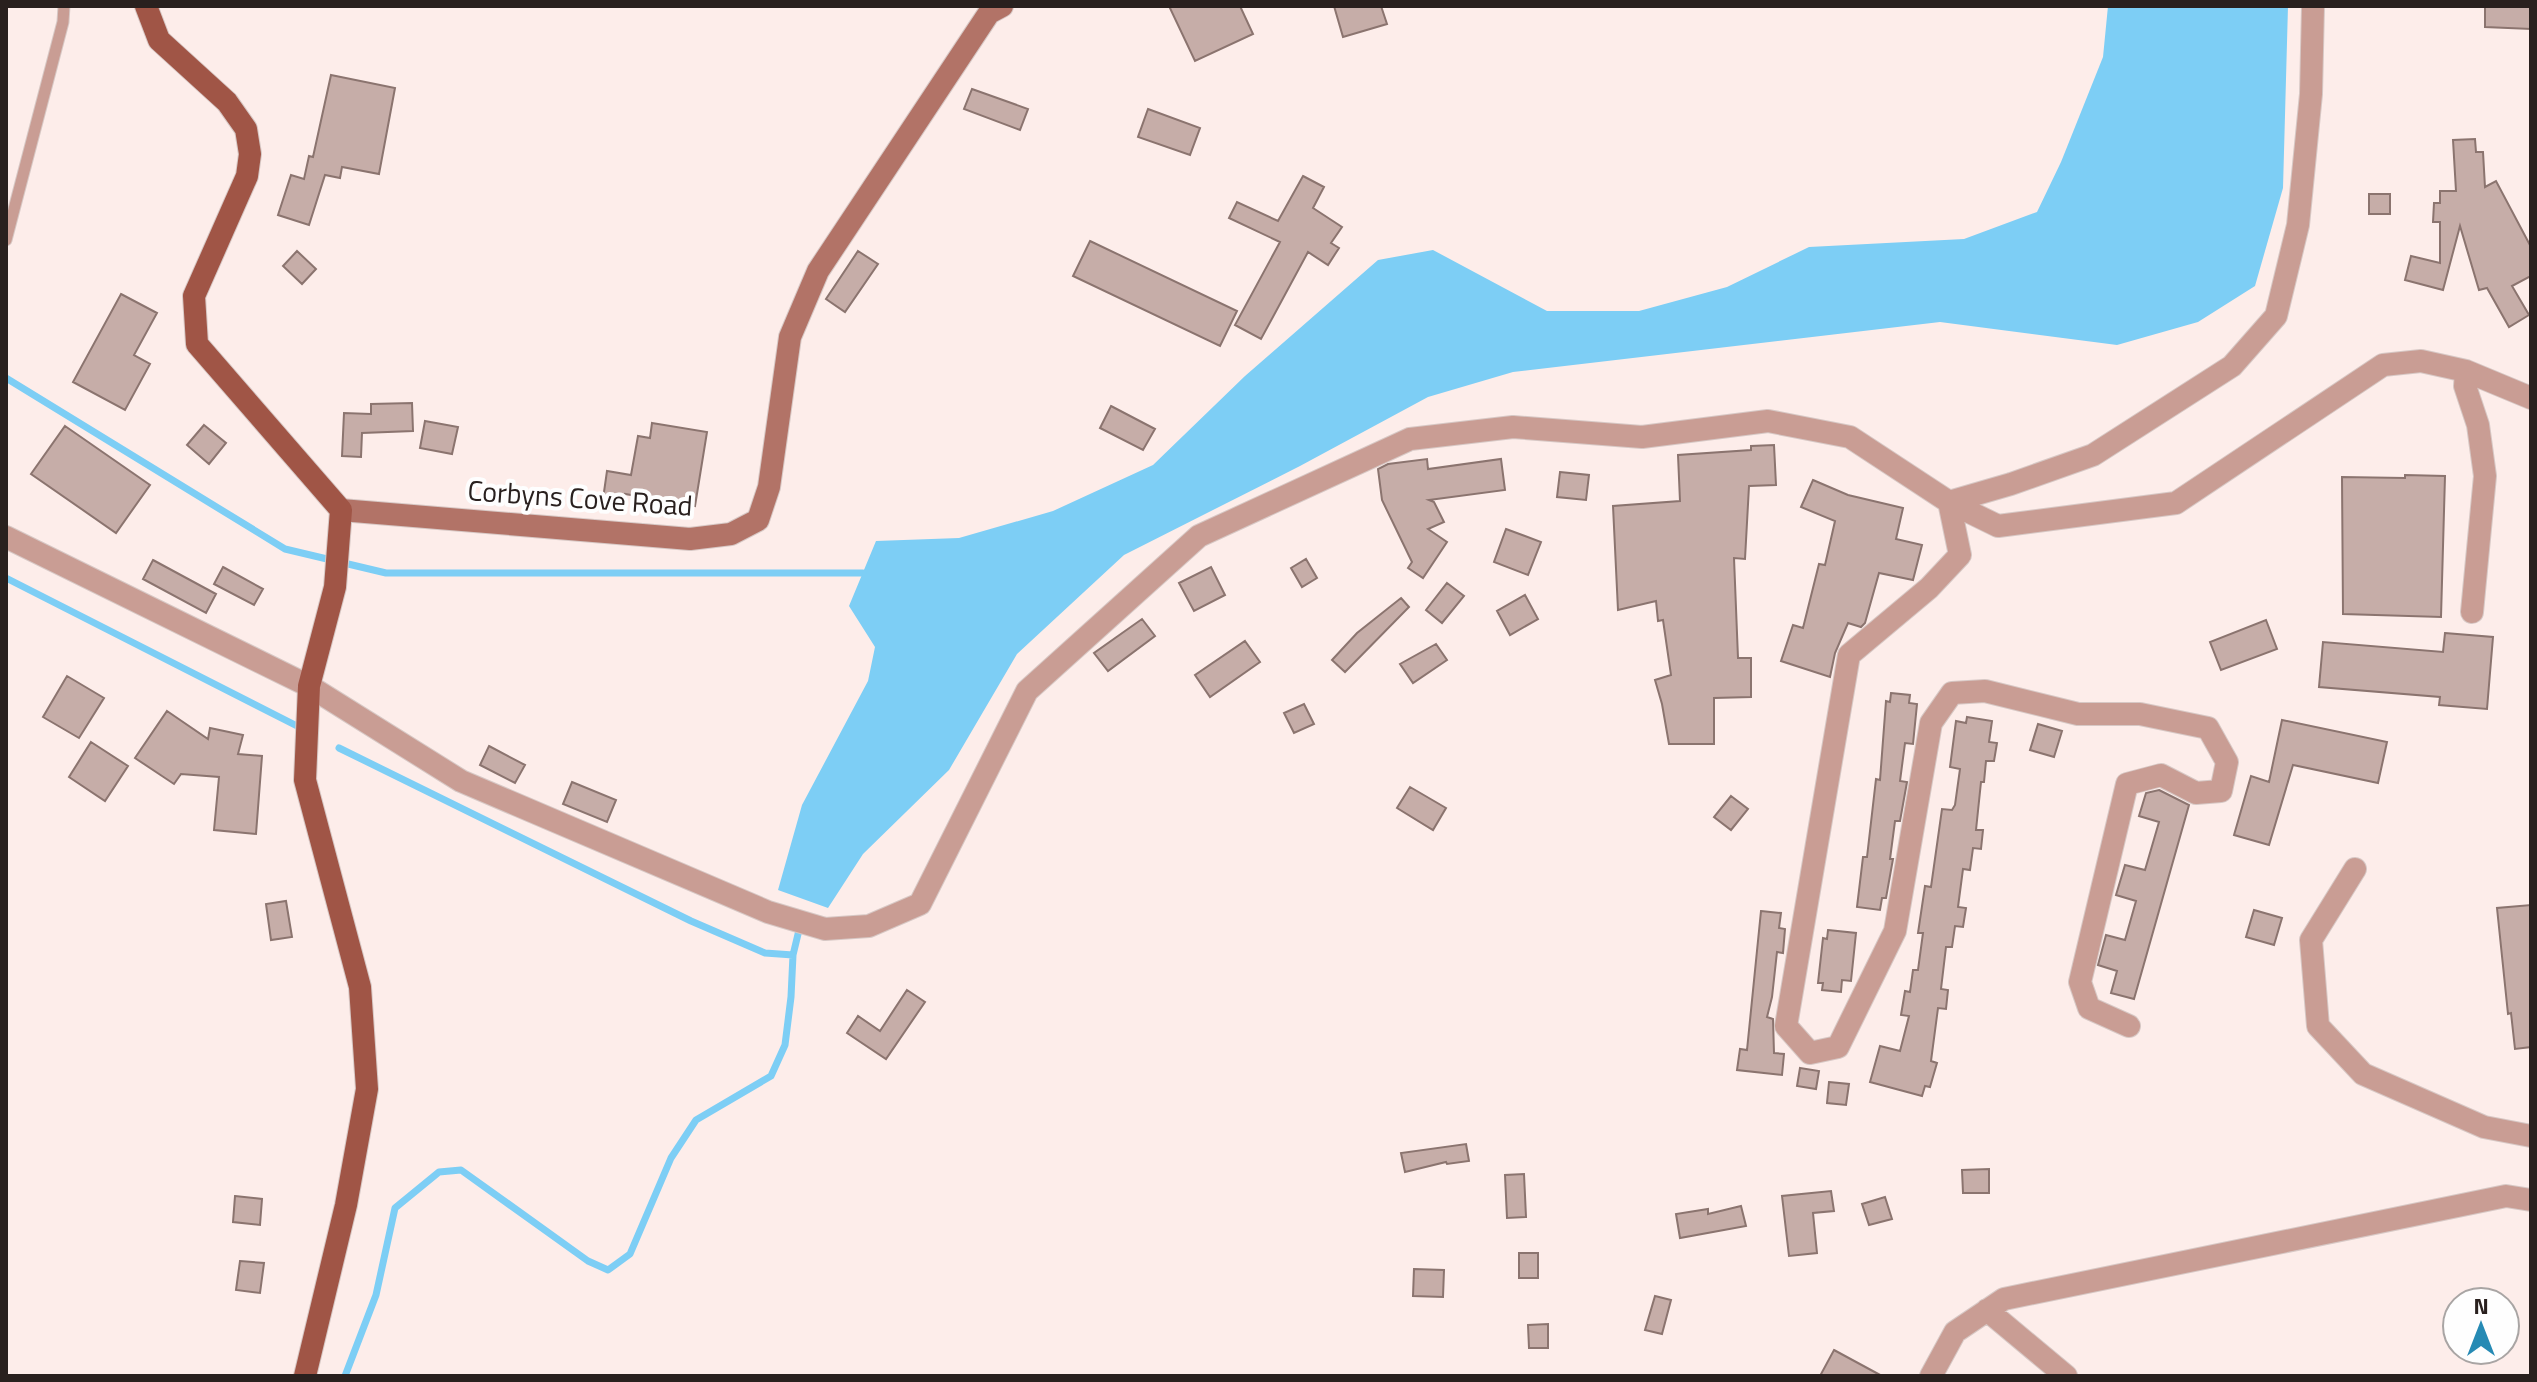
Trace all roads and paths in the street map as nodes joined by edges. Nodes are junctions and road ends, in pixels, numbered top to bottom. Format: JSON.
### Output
{"nodes":[{"id":1,"x":64,"y":6,"type":"edge"},
{"id":2,"x":146,"y":6,"type":"edge"},
{"id":3,"x":1002,"y":6,"type":"edge"},
{"id":4,"x":2313,"y":6,"type":"edge"},
{"id":5,"x":6,"y":240,"type":"edge"},
{"id":6,"x":2466,"y":371,"type":"junction"},
{"id":7,"x":2531,"y":398,"type":"edge"},
{"id":8,"x":1949,"y":502,"type":"junction"},
{"id":9,"x":341,"y":510,"type":"junction"},
{"id":10,"x":6,"y":537,"type":"edge"},
{"id":11,"x":2472,"y":612,"type":"dead end"},
{"id":12,"x":309,"y":686,"type":"junction"},
{"id":13,"x":2355,"y":869,"type":"dead end"},
{"id":14,"x":2129,"y":1026,"type":"dead end"},
{"id":15,"x":2531,"y":1136,"type":"edge"},
{"id":16,"x":2531,"y":1200,"type":"edge"},
{"id":17,"x":1987,"y":1310,"type":"junction"},
{"id":18,"x":305,"y":1376,"type":"edge"},
{"id":19,"x":1931,"y":1376,"type":"edge"},
{"id":20,"x":2066,"y":1376,"type":"edge"}],
"edges":[{"from":1,"to":5,"type":"lane"},
{"from":2,"to":9,"type":"main road"},
{"from":3,"to":9,"type":"main road","name":"Corbyns Cove Road"},
{"from":4,"to":8,"type":"street"},
{"from":6,"to":7,"type":"street"},
{"from":6,"to":8,"type":"street"},
{"from":6,"to":11,"type":"street"},
{"from":8,"to":12,"type":"street"},
{"from":8,"to":14,"type":"street"},
{"from":9,"to":12,"type":"main road"},
{"from":10,"to":12,"type":"street"},
{"from":12,"to":18,"type":"main road"},
{"from":13,"to":15,"type":"street"},
{"from":16,"to":17,"type":"street"},
{"from":17,"to":19,"type":"street"},
{"from":17,"to":20,"type":"street"}]}
